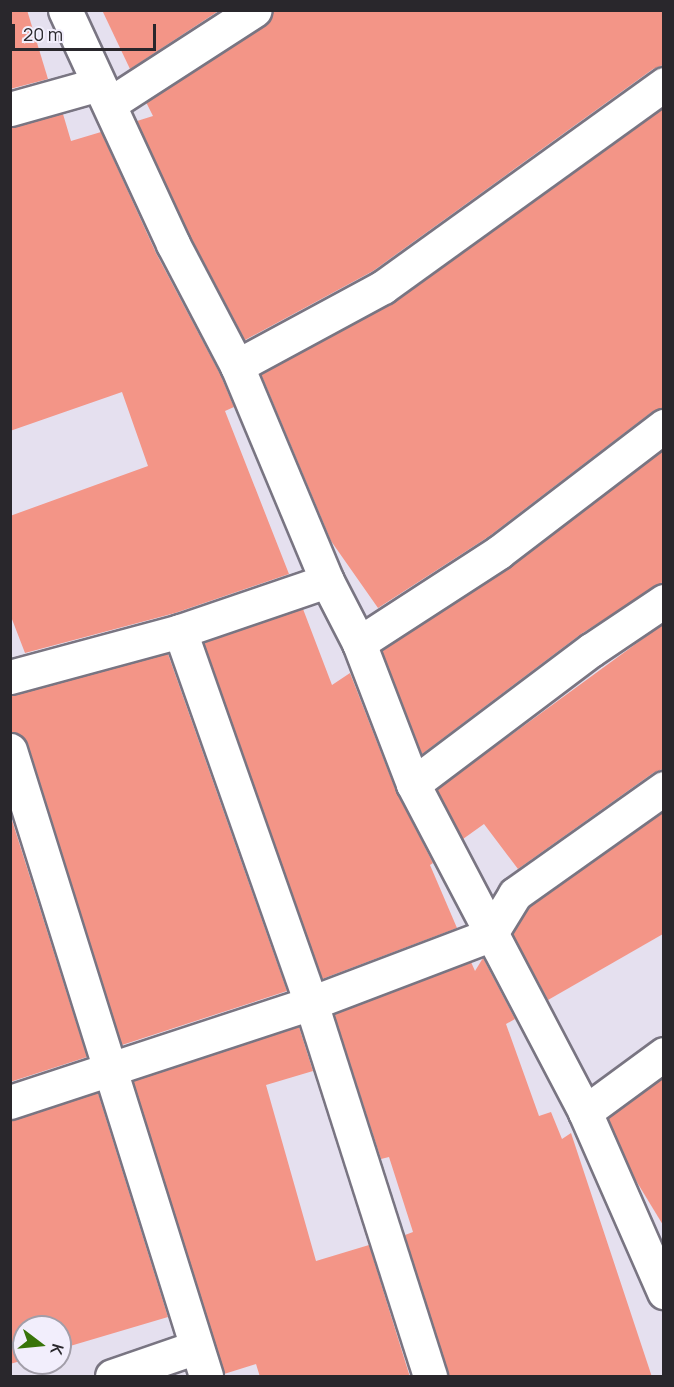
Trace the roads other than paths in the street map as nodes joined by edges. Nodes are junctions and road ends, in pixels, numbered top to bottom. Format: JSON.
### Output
{"nodes":[{"id":1,"x":65,"y":10,"type":"edge"},
{"id":2,"x":255,"y":10,"type":"edge"},
{"id":3,"x":663,"y":84,"type":"edge"},
{"id":4,"x":105,"y":93,"type":"junction"},
{"id":5,"x":10,"y":109,"type":"edge"},
{"id":6,"x":237,"y":366,"type":"junction"},
{"id":7,"x":663,"y":426,"type":"edge"},
{"id":8,"x":327,"y":581,"type":"junction"},
{"id":9,"x":663,"y":601,"type":"edge"},
{"id":10,"x":180,"y":631,"type":"junction"},
{"id":11,"x":359,"y":643,"type":"junction"},
{"id":12,"x":10,"y":677,"type":"edge"},
{"id":13,"x":10,"y":750,"type":"edge"},
{"id":14,"x":413,"y":784,"type":"junction"},
{"id":15,"x":663,"y":788,"type":"edge"},
{"id":16,"x":490,"y":935,"type":"junction"},
{"id":17,"x":311,"y":1003,"type":"junction"},
{"id":18,"x":663,"y":1054,"type":"edge"},
{"id":19,"x":110,"y":1072,"type":"junction"},
{"id":20,"x":10,"y":1102,"type":"edge"},
{"id":21,"x":585,"y":1112,"type":"junction"},
{"id":22,"x":663,"y":1290,"type":"edge"},
{"id":23,"x":201,"y":1362,"type":"edge"},
{"id":24,"x":112,"y":1377,"type":"edge"},
{"id":25,"x":430,"y":1377,"type":"edge"}],
"edges":[{"from":1,"to":4,"type":"street"},
{"from":2,"to":4,"type":"street"},
{"from":3,"to":6,"type":"street"},
{"from":4,"to":5,"type":"street"},
{"from":4,"to":6,"type":"street"},
{"from":6,"to":8,"type":"street"},
{"from":7,"to":11,"type":"street"},
{"from":8,"to":10,"type":"street"},
{"from":8,"to":11,"type":"street"},
{"from":9,"to":14,"type":"street"},
{"from":10,"to":12,"type":"street"},
{"from":10,"to":17,"type":"street"},
{"from":11,"to":14,"type":"street"},
{"from":13,"to":19,"type":"street"},
{"from":14,"to":16,"type":"street"},
{"from":15,"to":16,"type":"street"},
{"from":16,"to":17,"type":"street"},
{"from":16,"to":21,"type":"street"},
{"from":17,"to":19,"type":"street"},
{"from":17,"to":25,"type":"street"},
{"from":18,"to":21,"type":"street"},
{"from":19,"to":20,"type":"street"},
{"from":19,"to":23,"type":"street"},
{"from":21,"to":22,"type":"street"},
{"from":23,"to":24,"type":"street"}]}
